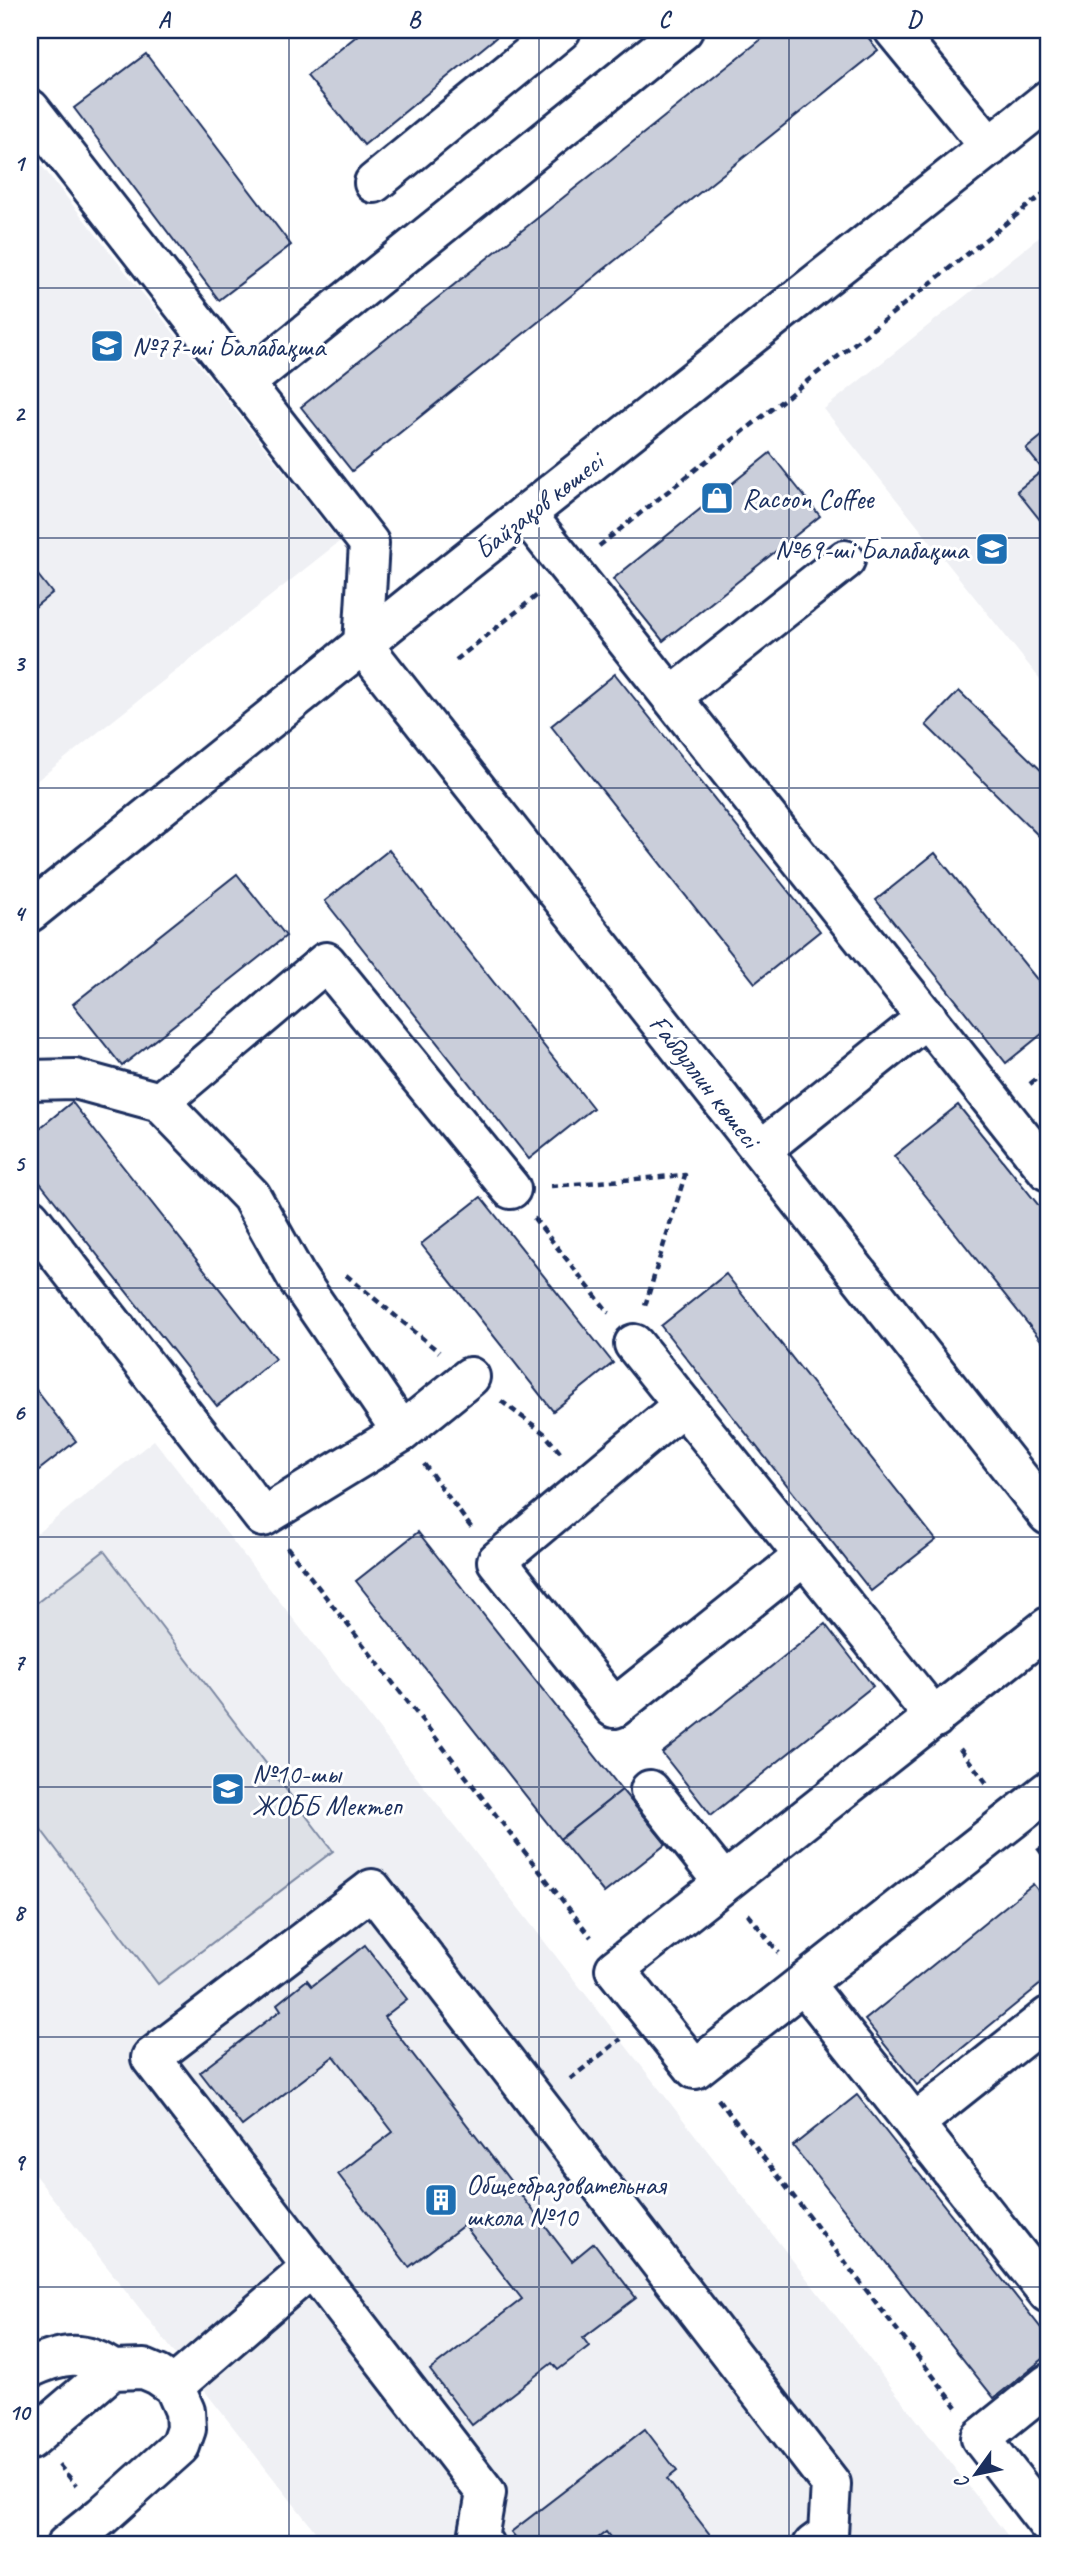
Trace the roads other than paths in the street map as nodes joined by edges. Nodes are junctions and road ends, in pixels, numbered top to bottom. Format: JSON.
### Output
{"nodes":[{"id":1,"x":561,"y":30,"type":"edge"},
{"id":2,"x":683,"y":30,"type":"edge"},
{"id":3,"x":894,"y":30,"type":"edge"},
{"id":4,"x":1048,"y":100,"type":"edge"},
{"id":5,"x":30,"y":109,"type":"edge"},
{"id":6,"x":990,"y":147,"type":"junction"},
{"id":7,"x":374,"y":183,"type":"dead end"},
{"id":8,"x":246,"y":383,"type":"junction"},
{"id":9,"x":526,"y":514,"type":"junction"},
{"id":10,"x":845,"y":560,"type":"dead end"},
{"id":11,"x":363,"y":645,"type":"junction"},
{"id":12,"x":673,"y":696,"type":"junction"},
{"id":13,"x":30,"y":912,"type":"edge"},
{"id":14,"x":927,"y":1017,"type":"junction"},
{"id":15,"x":30,"y":1080,"type":"edge"},
{"id":16,"x":160,"y":1102,"type":"junction"},
{"id":17,"x":761,"y":1150,"type":"junction"},
{"id":18,"x":1048,"y":1171,"type":"edge"},
{"id":19,"x":511,"y":1189,"type":"road end"},
{"id":20,"x":30,"y":1218,"type":"edge"},
{"id":21,"x":634,"y":1344,"type":"road end"},
{"id":22,"x":470,"y":1377,"type":"road end"},
{"id":23,"x":683,"y":1405,"type":"junction"},
{"id":24,"x":402,"y":1432,"type":"junction"},
{"id":25,"x":1048,"y":1515,"type":"edge"},
{"id":26,"x":804,"y":1556,"type":"junction"},
{"id":27,"x":1048,"y":1628,"type":"edge"},
{"id":28,"x":935,"y":1718,"type":"junction"},
{"id":29,"x":650,"y":1790,"type":"dead end"},
{"id":30,"x":1048,"y":1791,"type":"edge"},
{"id":31,"x":723,"y":1882,"type":"junction"},
{"id":32,"x":804,"y":1984,"type":"junction"},
{"id":33,"x":1048,"y":2017,"type":"edge"},
{"id":34,"x":915,"y":2123,"type":"junction"},
{"id":35,"x":312,"y":2267,"type":"junction"},
{"id":36,"x":1048,"y":2293,"type":"edge"},
{"id":37,"x":30,"y":2368,"type":"edge"},
{"id":38,"x":112,"y":2370,"type":"junction"},
{"id":39,"x":1048,"y":2384,"type":"edge"},
{"id":40,"x":174,"y":2386,"type":"junction"},
{"id":41,"x":30,"y":2440,"type":"edge"},
{"id":42,"x":1048,"y":2524,"type":"edge"},
{"id":43,"x":66,"y":2545,"type":"edge"},
{"id":44,"x":484,"y":2545,"type":"edge"},
{"id":45,"x":813,"y":2545,"type":"edge"}],
"edges":[{"from":1,"to":7,"type":"street"},
{"from":2,"to":8,"type":"street"},
{"from":3,"to":6,"type":"street"},
{"from":4,"to":6,"type":"street","name":"Байзақов көшесі"},
{"from":5,"to":8,"type":"street"},
{"from":6,"to":9,"type":"street","name":"Байзақов көшесі"},
{"from":8,"to":11,"type":"street"},
{"from":9,"to":11,"type":"street","name":"Байзақов көшесі"},
{"from":9,"to":12,"type":"street"},
{"from":10,"to":12,"type":"street"},
{"from":11,"to":13,"type":"street","name":"Байзақов көшесі"},
{"from":11,"to":17,"type":"street","name":"Ғабдуллин көшесі"},
{"from":12,"to":14,"type":"street"},
{"from":14,"to":17,"type":"street"},
{"from":14,"to":18,"type":"street"},
{"from":15,"to":16,"type":"street"},
{"from":16,"to":19,"type":"street"},
{"from":16,"to":24,"type":"street"},
{"from":17,"to":25,"type":"street","name":"Ғабдуллин көшесі"},
{"from":20,"to":24,"type":"street"},
{"from":21,"to":23,"type":"street"},
{"from":22,"to":24,"type":"street"},
{"from":23,"to":26,"type":"street"},
{"from":23,"to":26,"type":"street"},
{"from":26,"to":28,"type":"street"},
{"from":27,"to":28,"type":"street"},
{"from":28,"to":31,"type":"street"},
{"from":29,"to":31,"type":"street"},
{"from":30,"to":32,"type":"street"},
{"from":31,"to":32,"type":"street"},
{"from":32,"to":34,"type":"street"},
{"from":33,"to":34,"type":"street"},
{"from":34,"to":36,"type":"street"},
{"from":35,"to":40,"type":"street"},
{"from":35,"to":44,"type":"street"},
{"from":35,"to":45,"type":"street"},
{"from":37,"to":38,"type":"street"},
{"from":38,"to":40,"type":"street"},
{"from":38,"to":41,"type":"street"},
{"from":39,"to":42,"type":"street"},
{"from":40,"to":43,"type":"street"}]}
